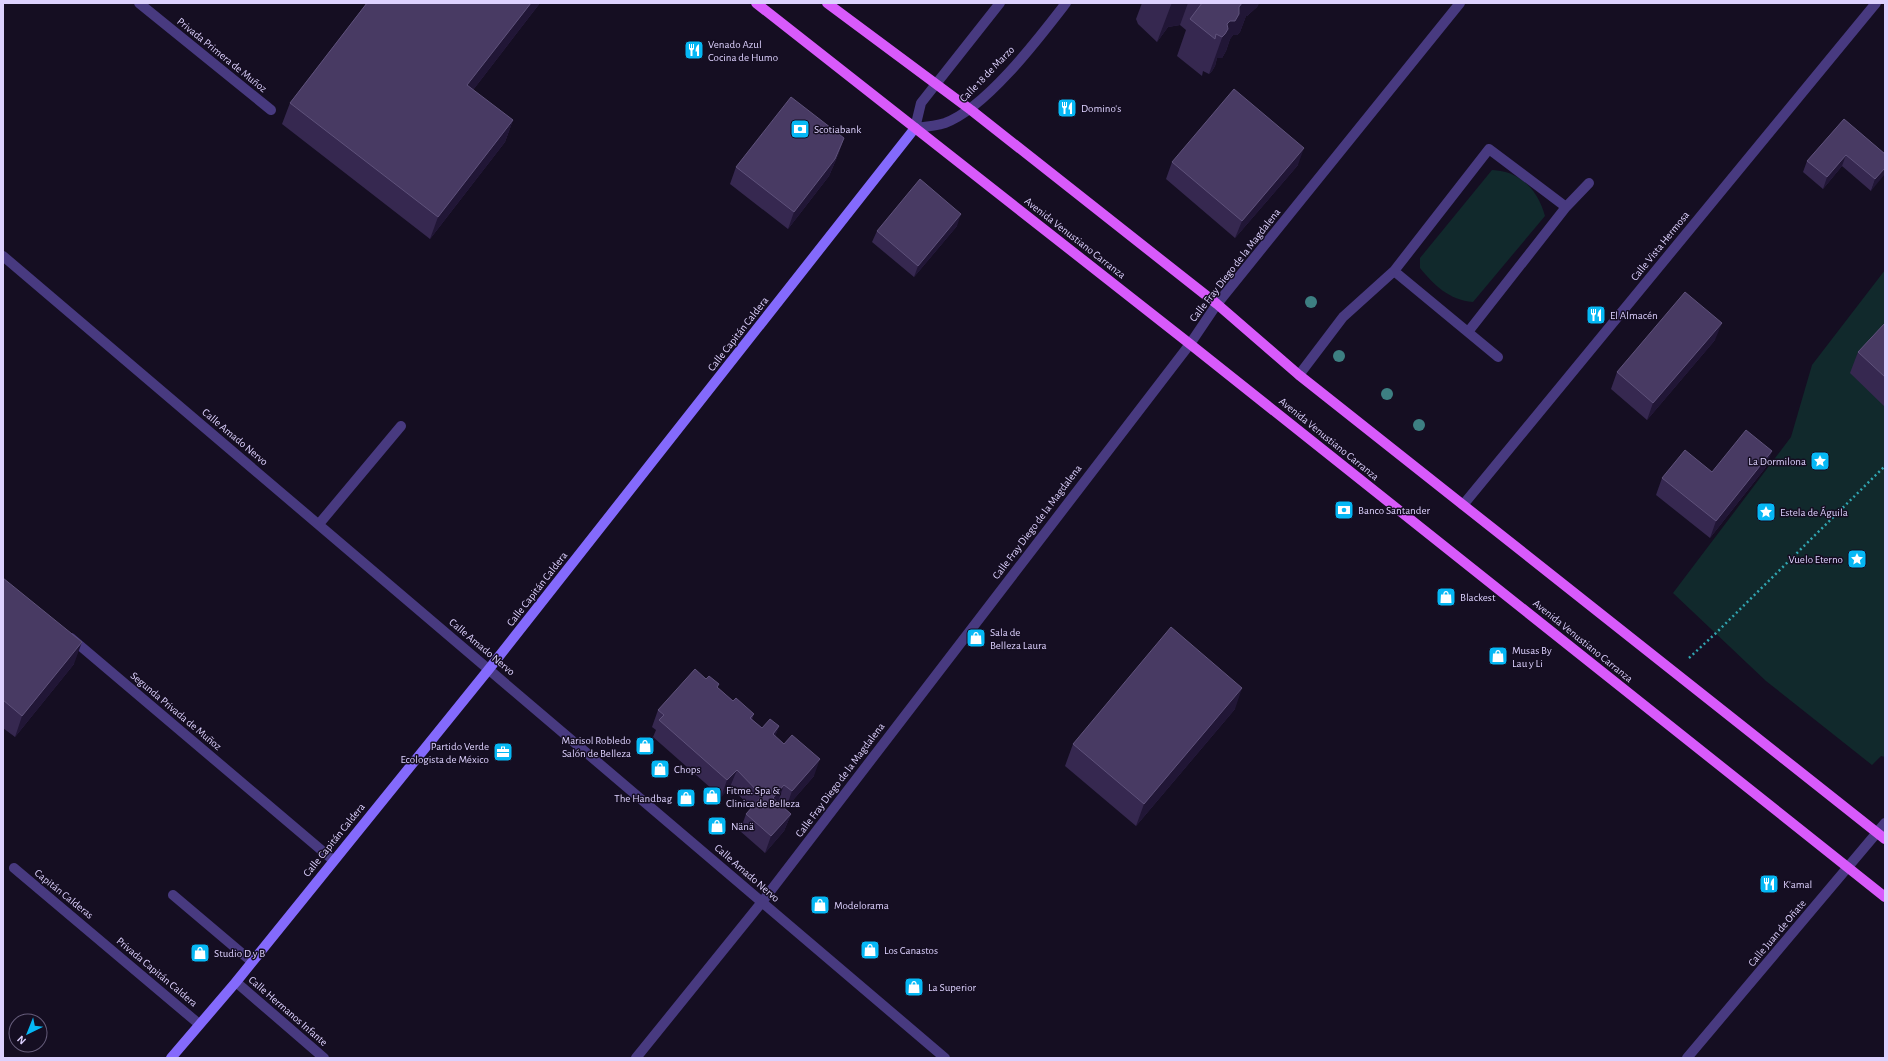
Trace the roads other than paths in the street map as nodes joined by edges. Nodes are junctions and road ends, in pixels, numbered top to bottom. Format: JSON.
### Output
{"nodes":[{"id":1,"x":139,"y":3,"type":"edge"},
{"id":2,"x":756,"y":3,"type":"edge"},
{"id":3,"x":827,"y":3,"type":"edge"},
{"id":4,"x":1000,"y":3,"type":"edge"},
{"id":5,"x":1066,"y":3,"type":"edge"},
{"id":6,"x":1460,"y":3,"type":"edge"},
{"id":7,"x":1876,"y":3,"type":"edge"},
{"id":8,"x":936,"y":84,"type":"junction"},
{"id":9,"x":271,"y":110,"type":"dead end"},
{"id":10,"x":971,"y":110,"type":"junction"},
{"id":11,"x":915,"y":128,"type":"junction"},
{"id":12,"x":1589,"y":183,"type":"dead end"},
{"id":13,"x":1566,"y":207,"type":"junction"},
{"id":14,"x":3,"y":256,"type":"edge"},
{"id":15,"x":1394,"y":271,"type":"junction"},
{"id":16,"x":1217,"y":304,"type":"junction"},
{"id":17,"x":1468,"y":332,"type":"junction"},
{"id":18,"x":1190,"y":344,"type":"junction"},
{"id":19,"x":1498,"y":357,"type":"dead end"},
{"id":20,"x":1299,"y":375,"type":"junction"},
{"id":21,"x":401,"y":426,"type":"dead end"},
{"id":22,"x":1463,"y":505,"type":"junction"},
{"id":23,"x":319,"y":524,"type":"junction"},
{"id":24,"x":63,"y":631,"type":"edge"},
{"id":25,"x":489,"y":669,"type":"junction"},
{"id":26,"x":1885,"y":823,"type":"edge"},
{"id":27,"x":1881,"y":836,"type":"edge"},
{"id":28,"x":333,"y":860,"type":"junction"},
{"id":29,"x":14,"y":868,"type":"dead end"},
{"id":30,"x":1848,"y":868,"type":"junction"},
{"id":31,"x":173,"y":895,"type":"dead end"},
{"id":32,"x":1885,"y":897,"type":"edge"},
{"id":33,"x":762,"y":902,"type":"junction"},
{"id":34,"x":99,"y":939,"type":"joint"},
{"id":35,"x":251,"y":961,"type":"junction"},
{"id":36,"x":236,"y":982,"type":"junction"},
{"id":37,"x":199,"y":1024,"type":"junction"},
{"id":38,"x":171,"y":1058,"type":"edge"},
{"id":39,"x":324,"y":1058,"type":"edge"},
{"id":40,"x":636,"y":1058,"type":"edge"},
{"id":41,"x":945,"y":1058,"type":"edge"},
{"id":42,"x":1687,"y":1058,"type":"edge"}],
"edges":[{"from":1,"to":9,"type":"street","name":"Privada Primera de Muñoz"},
{"from":2,"to":11,"type":"main road","name":"Avenida Venustiano Carranza"},
{"from":3,"to":8,"type":"main road"},
{"from":4,"to":8,"type":"street"},
{"from":5,"to":10,"type":"street","name":"Calle 18 de Marzo"},
{"from":6,"to":16,"type":"street","name":"Calle Fray Diego de la Magdalena"},
{"from":7,"to":22,"type":"street","name":"Calle Vista Hermosa"},
{"from":8,"to":10,"type":"main road"},
{"from":8,"to":11,"type":"street"},
{"from":10,"to":11,"type":"street","name":"Calle 18 de Marzo"},
{"from":10,"to":16,"type":"main road"},
{"from":11,"to":18,"type":"main road","name":"Avenida Venustiano Carranza"},
{"from":11,"to":25,"type":"main road","name":"Calle Capitán Caldera"},
{"from":12,"to":13,"type":"street"},
{"from":13,"to":15,"type":"street"},
{"from":13,"to":17,"type":"street"},
{"from":14,"to":23,"type":"street","name":"Calle Amado Nervo"},
{"from":15,"to":17,"type":"street"},
{"from":15,"to":20,"type":"street"},
{"from":16,"to":18,"type":"street","name":"Calle Fray Diego de la Magdalena"},
{"from":16,"to":20,"type":"main road"},
{"from":17,"to":19,"type":"street"},
{"from":18,"to":30,"type":"main road","name":"Avenida Venustiano Carranza"},
{"from":18,"to":33,"type":"street","name":"Calle Fray Diego de la Magdalena"},
{"from":20,"to":22,"type":"main road"},
{"from":21,"to":23,"type":"street"},
{"from":22,"to":27,"type":"main road"},
{"from":23,"to":25,"type":"street","name":"Calle Amado Nervo"},
{"from":24,"to":28,"type":"street","name":"Segunda Privada de Muñoz"},
{"from":25,"to":28,"type":"main road","name":"Calle Capitán Caldera"},
{"from":25,"to":33,"type":"street","name":"Calle Amado Nervo"},
{"from":26,"to":27,"type":"street","name":"Calle Juan de Oñate"},
{"from":27,"to":30,"type":"street","name":"Calle Juan de Oñate"},
{"from":28,"to":35,"type":"main road","name":"Calle Capitán Caldera"},
{"from":29,"to":34,"type":"street","name":"Capitán Calderas"},
{"from":30,"to":32,"type":"main road","name":"Avenida Venustiano Carranza"},
{"from":30,"to":42,"type":"street","name":"Calle Juan de Oñate"},
{"from":31,"to":35,"type":"street"},
{"from":33,"to":40,"type":"street","name":"Calle Fray Diego de la Magdalena"},
{"from":33,"to":41,"type":"street","name":"Calle Amado Nervo"},
{"from":34,"to":37,"type":"street","name":"Privada Capitán Caldera"},
{"from":35,"to":36,"type":"main road","name":"Calle Capitán Caldera"},
{"from":36,"to":37,"type":"main road","name":"Calle Capitán Caldera"},
{"from":36,"to":39,"type":"street","name":"Calle Hermanos Infante"},
{"from":37,"to":38,"type":"main road","name":"Calle Capitán Caldera"}]}
